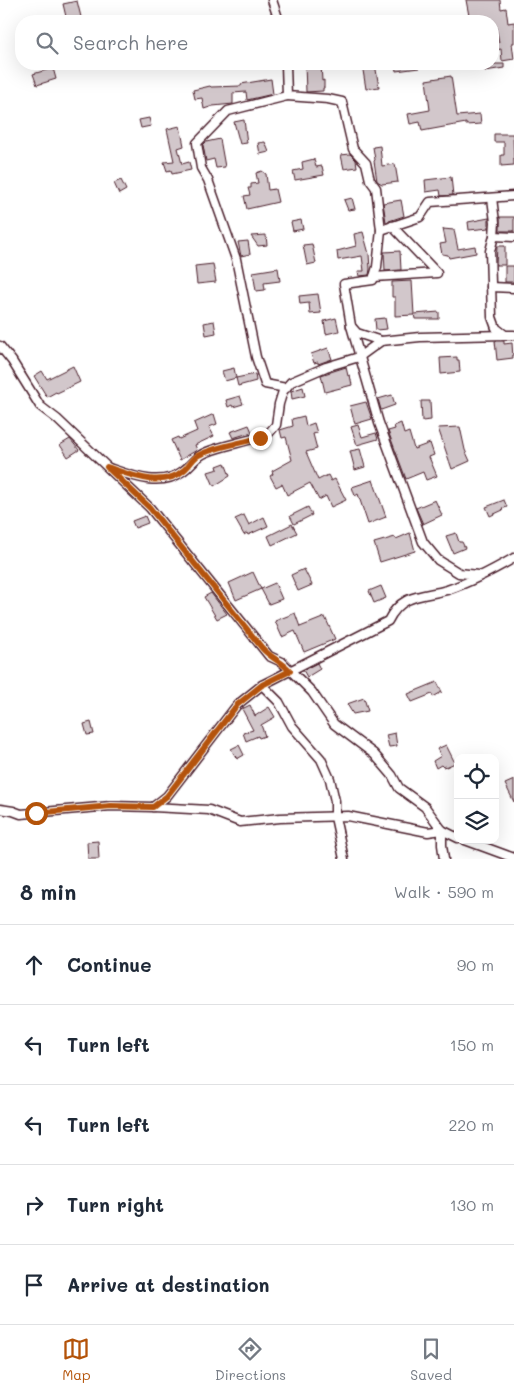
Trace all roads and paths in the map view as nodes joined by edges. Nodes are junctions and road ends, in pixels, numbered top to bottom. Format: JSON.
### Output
{"nodes":[{"id":1,"x":272,"y":0,"type":"edge"},
{"id":2,"x":277,"y":15,"type":"edge"},
{"id":3,"x":286,"y":70,"type":"edge"},
{"id":4,"x":287,"y":96,"type":"junction"},
{"id":5,"x":514,"y":196,"type":"edge"},
{"id":6,"x":492,"y":198,"type":"junction"},
{"id":7,"x":392,"y":226,"type":"junction"},
{"id":8,"x":381,"y":230,"type":"junction"},
{"id":9,"x":494,"y":236,"type":"junction"},
{"id":10,"x":514,"y":237,"type":"edge"},
{"id":11,"x":374,"y":277,"type":"junction"},
{"id":12,"x":491,"y":287,"type":"junction"},
{"id":13,"x":514,"y":288,"type":"edge"},
{"id":14,"x":351,"y":326,"type":"junction"},
{"id":15,"x":505,"y":334,"type":"junction"},
{"id":16,"x":514,"y":335,"type":"edge"},
{"id":17,"x":381,"y":341,"type":"junction"},
{"id":18,"x":0,"y":346,"type":"edge"},
{"id":19,"x":360,"y":357,"type":"junction"},
{"id":20,"x":286,"y":388,"type":"junction"},
{"id":21,"x":107,"y":467,"type":"junction"},
{"id":22,"x":514,"y":558,"type":"edge"},
{"id":23,"x":480,"y":575,"type":"junction"},
{"id":24,"x":290,"y":671,"type":"junction"},
{"id":25,"x":262,"y":685,"type":"junction"},
{"id":26,"x":153,"y":807,"type":"junction"},
{"id":27,"x":0,"y":810,"type":"edge"},
{"id":28,"x":335,"y":817,"type":"junction"},
{"id":29,"x":442,"y":830,"type":"junction"},
{"id":30,"x":454,"y":836,"type":"edge"},
{"id":31,"x":476,"y":844,"type":"edge"},
{"id":32,"x":514,"y":858,"type":"edge"},
{"id":33,"x":344,"y":859,"type":"edge"},
{"id":34,"x":444,"y":859,"type":"edge"}],
"edges":[{"from":1,"to":2,"type":"street"},
{"from":3,"to":4,"type":"street"},
{"from":4,"to":8,"type":"street"},
{"from":4,"to":20,"type":"street"},
{"from":5,"to":6,"type":"street"},
{"from":6,"to":7,"type":"street"},
{"from":6,"to":9,"type":"street"},
{"from":7,"to":8,"type":"street"},
{"from":7,"to":11,"type":"street"},
{"from":8,"to":11,"type":"street"},
{"from":9,"to":10,"type":"street"},
{"from":9,"to":12,"type":"street"},
{"from":11,"to":14,"type":"street"},
{"from":12,"to":13,"type":"street"},
{"from":12,"to":15,"type":"street"},
{"from":14,"to":17,"type":"street"},
{"from":14,"to":19,"type":"street"},
{"from":15,"to":16,"type":"street"},
{"from":15,"to":17,"type":"street"},
{"from":17,"to":19,"type":"street"},
{"from":18,"to":21,"type":"street"},
{"from":19,"to":20,"type":"street"},
{"from":19,"to":23,"type":"street"},
{"from":20,"to":21,"type":"street"},
{"from":21,"to":24,"type":"street"},
{"from":22,"to":23,"type":"street"},
{"from":23,"to":24,"type":"street"},
{"from":24,"to":25,"type":"street"},
{"from":24,"to":29,"type":"street"},
{"from":25,"to":26,"type":"street"},
{"from":25,"to":28,"type":"street"},
{"from":26,"to":27,"type":"street"},
{"from":26,"to":28,"type":"street"},
{"from":28,"to":29,"type":"street"},
{"from":28,"to":33,"type":"street"},
{"from":29,"to":30,"type":"street"},
{"from":29,"to":34,"type":"street"},
{"from":31,"to":32,"type":"street"}]}
